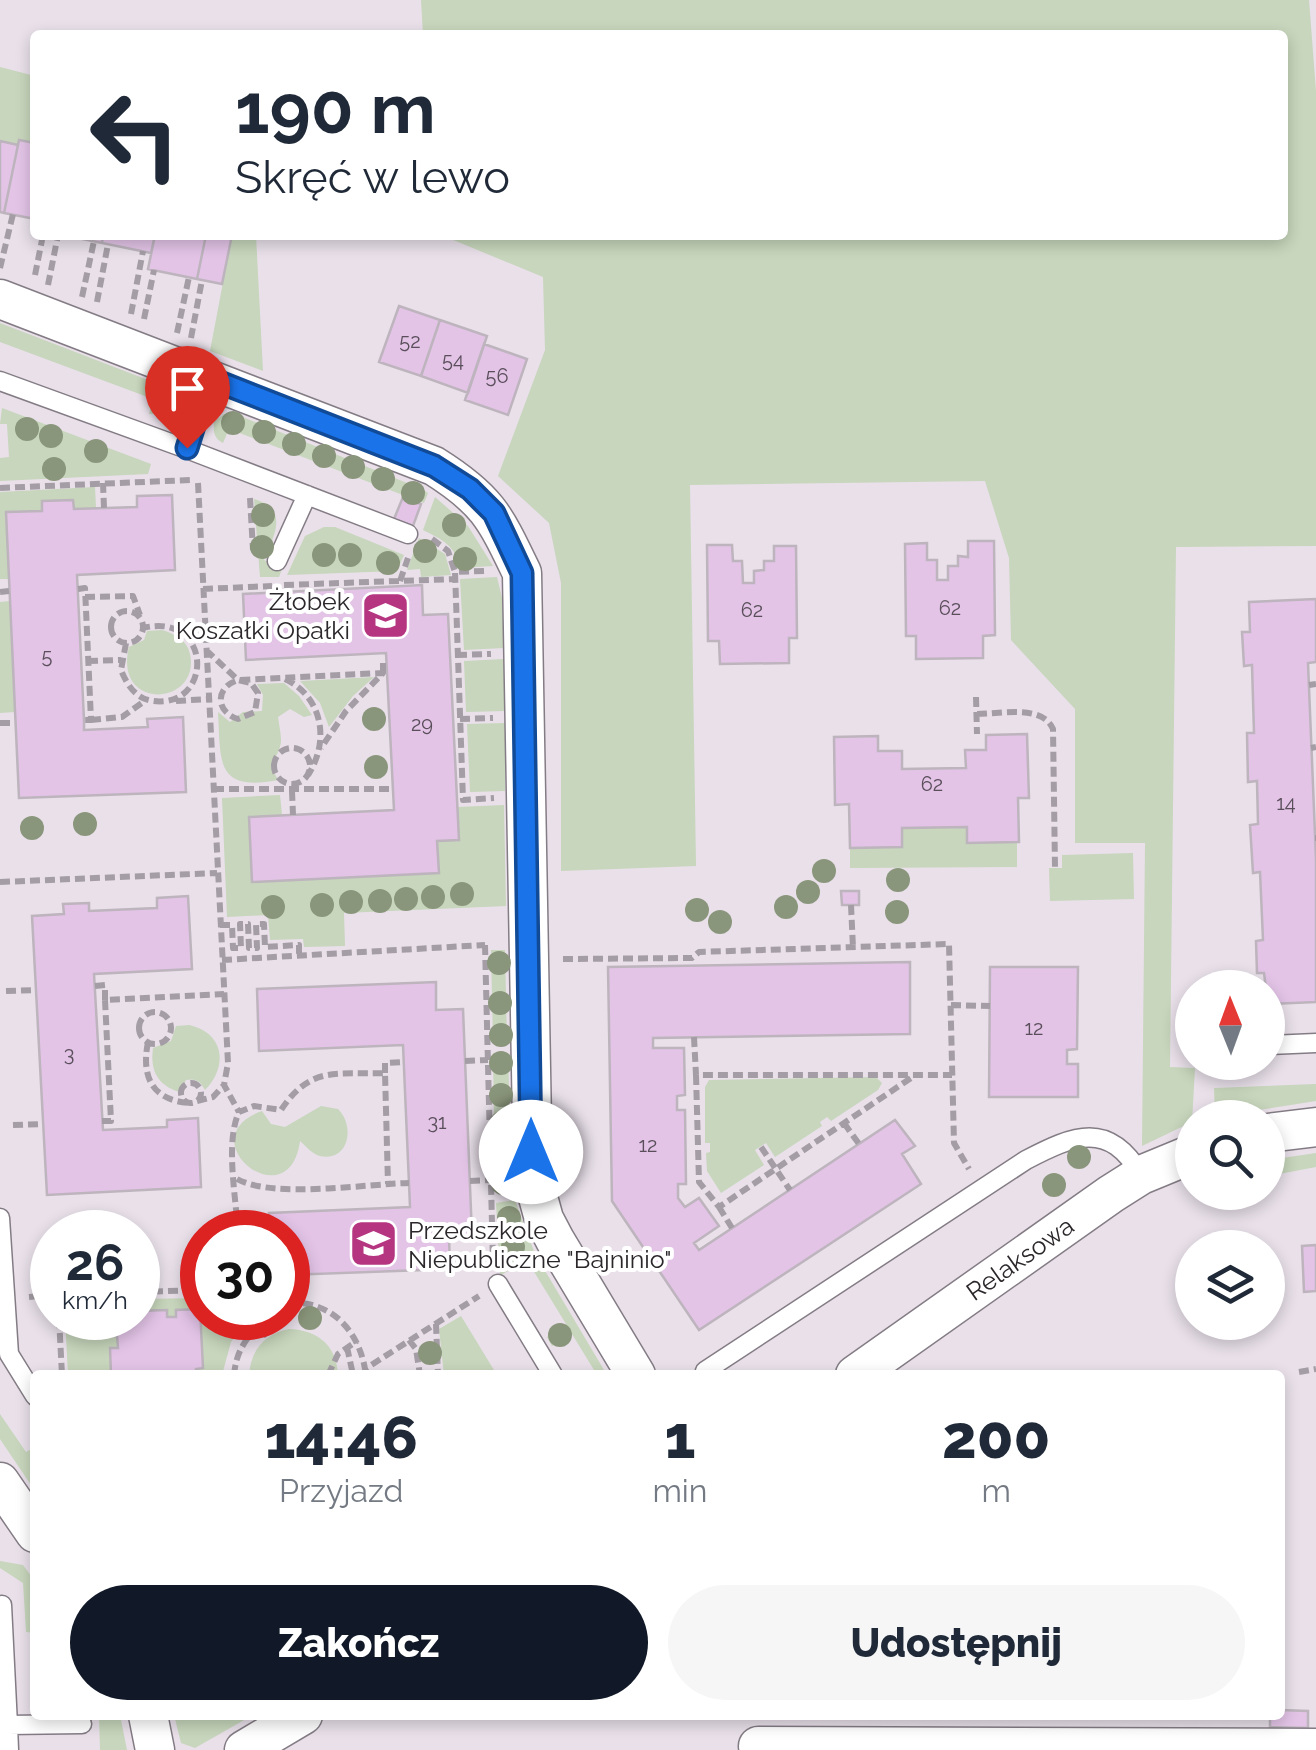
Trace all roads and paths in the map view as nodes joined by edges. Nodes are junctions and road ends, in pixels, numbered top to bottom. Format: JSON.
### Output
{"nodes":[{"id":1,"x":13,"y":214,"type":"dead end"},
{"id":2,"x":41,"y":240,"type":"edge"},
{"id":3,"x":57,"y":240,"type":"edge"},
{"id":4,"x":94,"y":241,"type":"dead end"},
{"id":5,"x":108,"y":244,"type":"dead end"},
{"id":6,"x":143,"y":251,"type":"dead end"},
{"id":7,"x":0,"y":270,"type":"edge"},
{"id":8,"x":154,"y":270,"type":"dead end"},
{"id":9,"x":189,"y":277,"type":"dead end"},
{"id":10,"x":202,"y":280,"type":"dead end"},
{"id":11,"x":16,"y":295,"type":"edge"},
{"id":12,"x":46,"y":296,"type":"dead end"},
{"id":13,"x":80,"y":308,"type":"dead end"},
{"id":14,"x":95,"y":312,"type":"dead end"},
{"id":15,"x":129,"y":326,"type":"dead end"},
{"id":16,"x":142,"y":330,"type":"dead end"},
{"id":17,"x":175,"y":344,"type":"dead end"},
{"id":18,"x":199,"y":364,"type":"junction"},
{"id":19,"x":0,"y":381,"type":"edge"},
{"id":20,"x":187,"y":448,"type":"junction"},
{"id":21,"x":249,"y":473,"type":"junction"},
{"id":22,"x":103,"y":483,"type":"junction"},
{"id":23,"x":0,"y":488,"type":"edge"},
{"id":24,"x":307,"y":494,"type":"junction"},
{"id":25,"x":104,"y":508,"type":"dead end"},
{"id":26,"x":417,"y":535,"type":"joint"},
{"id":27,"x":277,"y":561,"type":"dead end"},
{"id":28,"x":500,"y":571,"type":"dead end"},
{"id":29,"x":455,"y":575,"type":"junction"},
{"id":30,"x":254,"y":586,"type":"junction"},
{"id":31,"x":78,"y":588,"type":"dead end"},
{"id":32,"x":203,"y":589,"type":"junction"},
{"id":33,"x":85,"y":597,"type":"junction"},
{"id":34,"x":142,"y":624,"type":"junction"},
{"id":35,"x":126,"y":643,"type":"junction"},
{"id":36,"x":206,"y":650,"type":"junction"},
{"id":37,"x":508,"y":654,"type":"dead end"},
{"id":38,"x":455,"y":658,"type":"junction"},
{"id":39,"x":121,"y":660,"type":"junction"},
{"id":40,"x":88,"y":662,"type":"junction"},
{"id":41,"x":387,"y":663,"type":"dead end"},
{"id":42,"x":383,"y":673,"type":"junction"},
{"id":43,"x":282,"y":678,"type":"junction"},
{"id":44,"x":238,"y":680,"type":"junction"},
{"id":45,"x":976,"y":697,"type":"dead end"},
{"id":46,"x":146,"y":700,"type":"junction"},
{"id":47,"x":209,"y":700,"type":"junction"},
{"id":48,"x":159,"y":702,"type":"junction"},
{"id":49,"x":978,"y":714,"type":"junction"},
{"id":50,"x":509,"y":717,"type":"dead end"},
{"id":51,"x":318,"y":718,"type":"junction"},
{"id":52,"x":460,"y":719,"type":"junction"},
{"id":53,"x":306,"y":721,"type":"dead end"},
{"id":54,"x":0,"y":723,"type":"edge"},
{"id":55,"x":15,"y":723,"type":"dead end"},
{"id":56,"x":977,"y":734,"type":"dead end"},
{"id":57,"x":321,"y":748,"type":"junction"},
{"id":58,"x":308,"y":775,"type":"junction"},
{"id":59,"x":393,"y":788,"type":"dead end"},
{"id":60,"x":296,"y":789,"type":"junction"},
{"id":61,"x":214,"y":790,"type":"junction"},
{"id":62,"x":510,"y":798,"type":"dead end"},
{"id":63,"x":294,"y":815,"type":"dead end"},
{"id":64,"x":1056,"y":868,"type":"dead end"},
{"id":65,"x":217,"y":872,"type":"junction"},
{"id":66,"x":0,"y":882,"type":"edge"},
{"id":67,"x":851,"y":905,"type":"dead end"},
{"id":68,"x":220,"y":925,"type":"junction"},
{"id":69,"x":499,"y":945,"type":"dead end"},
{"id":70,"x":485,"y":946,"type":"junction"},
{"id":71,"x":852,"y":948,"type":"junction"},
{"id":72,"x":300,"y":956,"type":"junction"},
{"id":73,"x":551,"y":959,"type":"dead end"},
{"id":74,"x":222,"y":960,"type":"junction"},
{"id":75,"x":95,"y":986,"type":"dead end"},
{"id":76,"x":36,"y":990,"type":"dead end"},
{"id":77,"x":6,"y":991,"type":"dead end"},
{"id":78,"x":224,"y":994,"type":"junction"},
{"id":79,"x":105,"y":1000,"type":"junction"},
{"id":80,"x":950,"y":1005,"type":"junction"},
{"id":81,"x":990,"y":1006,"type":"dead end"},
{"id":82,"x":694,"y":1038,"type":"dead end"},
{"id":83,"x":148,"y":1042,"type":"junction"},
{"id":84,"x":1316,"y":1043,"type":"edge"},
{"id":85,"x":1285,"y":1044,"type":"edge"},
{"id":86,"x":488,"y":1060,"type":"junction"},
{"id":87,"x":465,"y":1061,"type":"dead end"},
{"id":88,"x":404,"y":1062,"type":"dead end"},
{"id":89,"x":384,"y":1074,"type":"junction"},
{"id":90,"x":696,"y":1075,"type":"junction"},
{"id":91,"x":952,"y":1075,"type":"junction"},
{"id":92,"x":914,"y":1076,"type":"junction"},
{"id":93,"x":224,"y":1085,"type":"junction"},
{"id":94,"x":239,"y":1112,"type":"junction"},
{"id":95,"x":102,"y":1122,"type":"dead end"},
{"id":96,"x":844,"y":1122,"type":"junction"},
{"id":97,"x":43,"y":1124,"type":"dead end"},
{"id":98,"x":13,"y":1125,"type":"dead end"},
{"id":99,"x":1316,"y":1127,"type":"edge"},
{"id":100,"x":1285,"y":1131,"type":"edge"},
{"id":101,"x":859,"y":1144,"type":"dead end"},
{"id":102,"x":760,"y":1147,"type":"dead end"},
{"id":103,"x":1175,"y":1161,"type":"edge"},
{"id":104,"x":776,"y":1169,"type":"junction"},
{"id":105,"x":1141,"y":1175,"type":"junction"},
{"id":106,"x":236,"y":1178,"type":"junction"},
{"id":107,"x":491,"y":1180,"type":"junction"},
{"id":108,"x":470,"y":1181,"type":"dead end"},
{"id":109,"x":388,"y":1184,"type":"junction"},
{"id":110,"x":409,"y":1184,"type":"dead end"},
{"id":111,"x":982,"y":1189,"type":"junction"},
{"id":112,"x":790,"y":1190,"type":"dead end"},
{"id":113,"x":718,"y":1208,"type":"junction"},
{"id":114,"x":237,"y":1210,"type":"edge"},
{"id":115,"x":0,"y":1218,"type":"edge"},
{"id":116,"x":732,"y":1228,"type":"dead end"},
{"id":117,"x":2,"y":1266,"type":"edge"},
{"id":118,"x":496,"y":1276,"type":"joint"},
{"id":119,"x":23,"y":1297,"type":"dead end"},
{"id":120,"x":30,"y":1297,"type":"edge"},
{"id":121,"x":310,"y":1304,"type":"edge"},
{"id":122,"x":462,"y":1307,"type":"dead end"},
{"id":123,"x":436,"y":1323,"type":"junction"},
{"id":124,"x":60,"y":1340,"type":"edge"},
{"id":125,"x":244,"y":1340,"type":"edge"},
{"id":126,"x":410,"y":1340,"type":"junction"},
{"id":127,"x":357,"y":1341,"type":"junction"},
{"id":128,"x":347,"y":1346,"type":"junction"},
{"id":129,"x":1316,"y":1369,"type":"edge"},
{"id":130,"x":62,"y":1370,"type":"edge"},
{"id":131,"x":235,"y":1370,"type":"edge"},
{"id":132,"x":330,"y":1370,"type":"edge"},
{"id":133,"x":352,"y":1370,"type":"edge"},
{"id":134,"x":419,"y":1370,"type":"edge"},
{"id":135,"x":438,"y":1370,"type":"edge"},
{"id":136,"x":549,"y":1370,"type":"edge"},
{"id":137,"x":633,"y":1370,"type":"edge"},
{"id":138,"x":707,"y":1370,"type":"edge"},
{"id":139,"x":862,"y":1370,"type":"edge"},
{"id":140,"x":1299,"y":1372,"type":"dead end"},
{"id":141,"x":30,"y":1388,"type":"edge"},
{"id":142,"x":0,"y":1482,"type":"edge"},
{"id":143,"x":30,"y":1526,"type":"edge"},
{"id":144,"x":2,"y":1606,"type":"edge"},
{"id":145,"x":149,"y":1720,"type":"edge"},
{"id":146,"x":295,"y":1720,"type":"edge"},
{"id":147,"x":82,"y":1724,"type":"dead end"},
{"id":148,"x":8,"y":1726,"type":"junction"},
{"id":149,"x":758,"y":1737,"type":"edge"},
{"id":150,"x":1316,"y":1748,"type":"edge"},
{"id":151,"x":10,"y":1750,"type":"edge"},
{"id":152,"x":155,"y":1750,"type":"edge"},
{"id":153,"x":244,"y":1750,"type":"edge"}],
"edges":[{"from":1,"to":7,"type":"path"},
{"from":2,"to":11,"type":"path"},
{"from":3,"to":12,"type":"path"},
{"from":4,"to":13,"type":"path"},
{"from":5,"to":14,"type":"path"},
{"from":6,"to":15,"type":"path"},
{"from":8,"to":16,"type":"path"},
{"from":9,"to":17,"type":"path"},
{"from":10,"to":18,"type":"path"},
{"from":11,"to":18,"type":"street"},
{"from":18,"to":20,"type":"lane"},
{"from":18,"to":137,"type":"street"},
{"from":19,"to":20,"type":"lane"},
{"from":20,"to":21,"type":"lane"},
{"from":21,"to":24,"type":"lane"},
{"from":21,"to":30,"type":"path"},
{"from":22,"to":23,"type":"path"},
{"from":22,"to":25,"type":"path"},
{"from":22,"to":32,"type":"path"},
{"from":24,"to":26,"type":"lane"},
{"from":24,"to":27,"type":"lane"},
{"from":26,"to":29,"type":"path"},
{"from":28,"to":29,"type":"path"},
{"from":29,"to":30,"type":"path"},
{"from":29,"to":38,"type":"path"},
{"from":30,"to":32,"type":"path"},
{"from":31,"to":33,"type":"path"},
{"from":32,"to":36,"type":"path"},
{"from":33,"to":34,"type":"path"},
{"from":33,"to":40,"type":"path"},
{"from":34,"to":35,"type":"path"},
{"from":34,"to":35,"type":"path"},
{"from":34,"to":48,"type":"path"},
{"from":35,"to":39,"type":"path"},
{"from":36,"to":44,"type":"path"},
{"from":36,"to":47,"type":"path"},
{"from":37,"to":38,"type":"path"},
{"from":38,"to":52,"type":"path"},
{"from":39,"to":40,"type":"path"},
{"from":39,"to":46,"type":"path"},
{"from":40,"to":46,"type":"path"},
{"from":41,"to":42,"type":"path"},
{"from":42,"to":43,"type":"path"},
{"from":42,"to":57,"type":"path"},
{"from":43,"to":44,"type":"path"},
{"from":43,"to":51,"type":"path"},
{"from":44,"to":44,"type":"path"},
{"from":45,"to":49,"type":"path"},
{"from":46,"to":48,"type":"path"},
{"from":47,"to":48,"type":"path"},
{"from":47,"to":61,"type":"path"},
{"from":49,"to":56,"type":"path"},
{"from":49,"to":64,"type":"path"},
{"from":50,"to":52,"type":"path"},
{"from":51,"to":53,"type":"path"},
{"from":51,"to":57,"type":"path"},
{"from":52,"to":62,"type":"path"},
{"from":54,"to":55,"type":"path"},
{"from":57,"to":58,"type":"path"},
{"from":58,"to":60,"type":"path"},
{"from":58,"to":60,"type":"path"},
{"from":59,"to":60,"type":"path"},
{"from":60,"to":61,"type":"path"},
{"from":60,"to":63,"type":"path"},
{"from":61,"to":65,"type":"path"},
{"from":65,"to":66,"type":"path"},
{"from":65,"to":68,"type":"path"},
{"from":67,"to":71,"type":"path"},
{"from":68,"to":72,"type":"path"},
{"from":68,"to":74,"type":"path"},
{"from":69,"to":70,"type":"path"},
{"from":70,"to":72,"type":"path"},
{"from":70,"to":86,"type":"path"},
{"from":71,"to":73,"type":"path"},
{"from":71,"to":80,"type":"path"},
{"from":72,"to":74,"type":"path"},
{"from":74,"to":78,"type":"path"},
{"from":75,"to":79,"type":"path"},
{"from":76,"to":77,"type":"path"},
{"from":78,"to":79,"type":"path"},
{"from":78,"to":93,"type":"path"},
{"from":79,"to":95,"type":"path"},
{"from":80,"to":81,"type":"path"},
{"from":80,"to":91,"type":"path"},
{"from":82,"to":90,"type":"path"},
{"from":83,"to":83,"type":"path"},
{"from":83,"to":93,"type":"path"},
{"from":84,"to":85,"type":"lane"},
{"from":86,"to":87,"type":"path"},
{"from":86,"to":107,"type":"path"},
{"from":88,"to":89,"type":"path"},
{"from":89,"to":94,"type":"path"},
{"from":89,"to":109,"type":"path"},
{"from":90,"to":92,"type":"path"},
{"from":90,"to":113,"type":"path"},
{"from":91,"to":92,"type":"path"},
{"from":91,"to":111,"type":"path"},
{"from":92,"to":96,"type":"path"},
{"from":93,"to":94,"type":"path"},
{"from":94,"to":106,"type":"path"},
{"from":96,"to":101,"type":"path"},
{"from":96,"to":104,"type":"path"},
{"from":97,"to":98,"type":"path"},
{"from":99,"to":100,"type":"street"},
{"from":102,"to":104,"type":"path"},
{"from":103,"to":105,"type":"street","name":"Relaksowa"},
{"from":104,"to":112,"type":"path"},
{"from":104,"to":113,"type":"path"},
{"from":105,"to":111,"type":"lane"},
{"from":105,"to":139,"type":"street","name":"Relaksowa"},
{"from":106,"to":109,"type":"path"},
{"from":106,"to":114,"type":"path"},
{"from":107,"to":108,"type":"path"},
{"from":107,"to":118,"type":"path"},
{"from":109,"to":110,"type":"path"},
{"from":111,"to":138,"type":"lane"},
{"from":113,"to":116,"type":"path"},
{"from":115,"to":117,"type":"lane"},
{"from":117,"to":141,"type":"lane"},
{"from":118,"to":136,"type":"lane"},
{"from":119,"to":120,"type":"path"},
{"from":121,"to":127,"type":"path"},
{"from":122,"to":123,"type":"path"},
{"from":123,"to":126,"type":"path"},
{"from":123,"to":135,"type":"path"},
{"from":124,"to":130,"type":"path"},
{"from":125,"to":131,"type":"path"},
{"from":126,"to":127,"type":"path"},
{"from":126,"to":134,"type":"path"},
{"from":127,"to":128,"type":"path"},
{"from":128,"to":132,"type":"path"},
{"from":128,"to":133,"type":"path"},
{"from":129,"to":140,"type":"path"},
{"from":142,"to":143,"type":"street"},
{"from":144,"to":148,"type":"lane"},
{"from":145,"to":152,"type":"street"},
{"from":146,"to":153,"type":"street"},
{"from":147,"to":148,"type":"lane"},
{"from":148,"to":151,"type":"lane"},
{"from":149,"to":150,"type":"street"}]}
